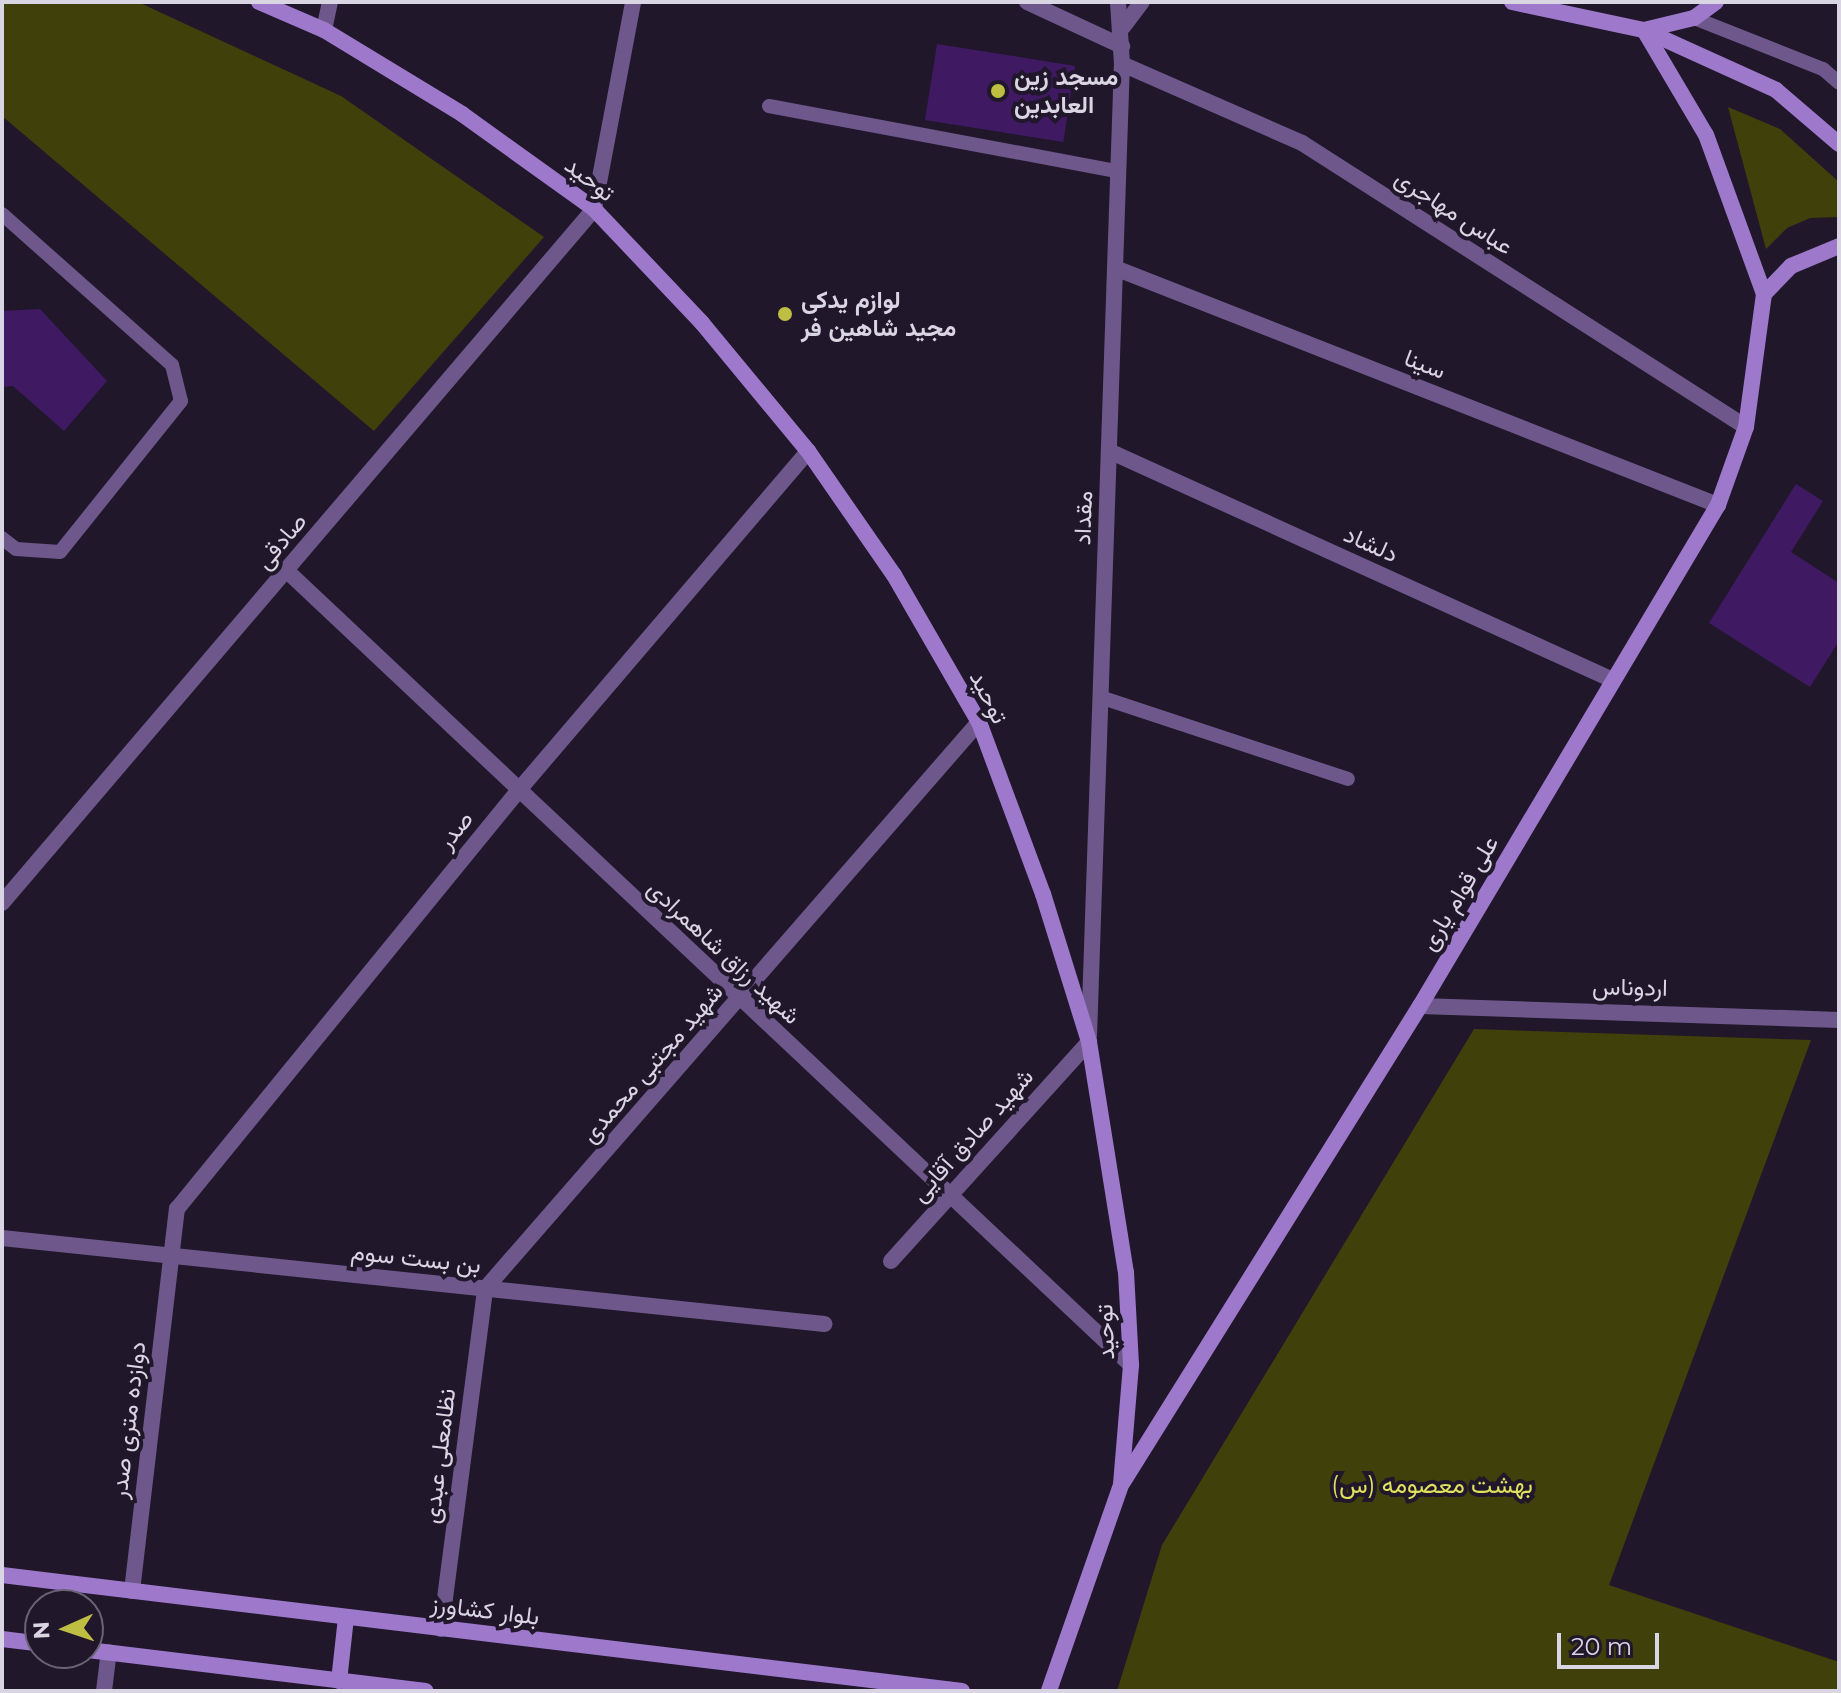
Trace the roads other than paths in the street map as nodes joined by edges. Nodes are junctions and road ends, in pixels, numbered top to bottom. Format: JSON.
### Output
{"nodes":[{"id":1,"x":259,"y":2,"type":"edge"},
{"id":2,"x":330,"y":2,"type":"edge"},
{"id":3,"x":633,"y":2,"type":"edge"},
{"id":4,"x":1027,"y":2,"type":"edge"},
{"id":5,"x":1118,"y":2,"type":"edge"},
{"id":6,"x":1142,"y":2,"type":"edge"},
{"id":7,"x":1512,"y":2,"type":"edge"},
{"id":8,"x":1716,"y":2,"type":"edge"},
{"id":9,"x":1694,"y":18,"type":"junction"},
{"id":10,"x":1123,"y":27,"type":"junction"},
{"id":11,"x":324,"y":30,"type":"junction"},
{"id":12,"x":1644,"y":30,"type":"junction"},
{"id":13,"x":1122,"y":46,"type":"junction"},
{"id":14,"x":1122,"y":64,"type":"junction"},
{"id":15,"x":1839,"y":83,"type":"edge"},
{"id":16,"x":769,"y":106,"type":"dead end"},
{"id":17,"x":1839,"y":144,"type":"edge"},
{"id":18,"x":1118,"y":171,"type":"junction"},
{"id":19,"x":594,"y":209,"type":"junction"},
{"id":20,"x":2,"y":214,"type":"edge"},
{"id":21,"x":1839,"y":246,"type":"edge"},
{"id":22,"x":1115,"y":268,"type":"junction"},
{"id":23,"x":1764,"y":294,"type":"junction"},
{"id":24,"x":1746,"y":427,"type":"junction"},
{"id":25,"x":808,"y":451,"type":"junction"},
{"id":26,"x":1109,"y":451,"type":"junction"},
{"id":27,"x":1718,"y":505,"type":"junction"},
{"id":28,"x":2,"y":538,"type":"edge"},
{"id":29,"x":287,"y":571,"type":"junction"},
{"id":30,"x":1613,"y":680,"type":"junction"},
{"id":31,"x":1100,"y":697,"type":"junction"},
{"id":32,"x":979,"y":722,"type":"junction"},
{"id":33,"x":1348,"y":779,"type":"dead end"},
{"id":34,"x":518,"y":791,"type":"junction"},
{"id":35,"x":2,"y":903,"type":"edge"},
{"id":36,"x":740,"y":1000,"type":"junction"},
{"id":37,"x":1420,"y":1006,"type":"junction"},
{"id":38,"x":1839,"y":1020,"type":"edge"},
{"id":39,"x":1089,"y":1042,"type":"junction"},
{"id":40,"x":948,"y":1196,"type":"junction"},
{"id":41,"x":2,"y":1238,"type":"edge"},
{"id":42,"x":171,"y":1255,"type":"junction"},
{"id":43,"x":891,"y":1261,"type":"dead end"},
{"id":44,"x":485,"y":1289,"type":"junction"},
{"id":45,"x":825,"y":1324,"type":"dead end"},
{"id":46,"x":1131,"y":1365,"type":"junction"},
{"id":47,"x":1121,"y":1485,"type":"junction"},
{"id":48,"x":2,"y":1575,"type":"edge"},
{"id":49,"x":132,"y":1591,"type":"junction"},
{"id":50,"x":346,"y":1618,"type":"junction"},
{"id":51,"x":441,"y":1629,"type":"junction"},
{"id":52,"x":2,"y":1639,"type":"edge"},
{"id":53,"x":24,"y":1642,"type":"edge"},
{"id":54,"x":104,"y":1652,"type":"edge"},
{"id":55,"x":109,"y":1652,"type":"junction"},
{"id":56,"x":339,"y":1681,"type":"junction"},
{"id":57,"x":952,"y":1690,"type":"edge"},
{"id":58,"x":104,"y":1691,"type":"edge"},
{"id":59,"x":426,"y":1691,"type":"edge"},
{"id":60,"x":962,"y":1691,"type":"edge"},
{"id":61,"x":1049,"y":1691,"type":"edge"}],
"edges":[{"from":1,"to":11,"type":"main road","name":"توحید"},
{"from":2,"to":11,"type":"street"},
{"from":3,"to":19,"type":"street"},
{"from":4,"to":13,"type":"street"},
{"from":5,"to":10,"type":"street","name":"مقداد"},
{"from":6,"to":10,"type":"street"},
{"from":7,"to":12,"type":"main road"},
{"from":8,"to":9,"type":"main road"},
{"from":9,"to":12,"type":"main road"},
{"from":9,"to":15,"type":"lane"},
{"from":10,"to":13,"type":"street","name":"مقداد"},
{"from":11,"to":19,"type":"main road","name":"توحید"},
{"from":12,"to":17,"type":"main road"},
{"from":12,"to":23,"type":"main road"},
{"from":13,"to":14,"type":"street","name":"مقداد"},
{"from":14,"to":18,"type":"street","name":"مقداد"},
{"from":14,"to":24,"type":"street","name":"عباس مهاجری"},
{"from":16,"to":18,"type":"lane"},
{"from":18,"to":22,"type":"street","name":"مقداد"},
{"from":19,"to":25,"type":"main road","name":"توحید"},
{"from":19,"to":29,"type":"street","name":"صادقی"},
{"from":20,"to":28,"type":"lane"},
{"from":21,"to":23,"type":"main road"},
{"from":22,"to":26,"type":"street","name":"مقداد"},
{"from":22,"to":27,"type":"street","name":"سینا"},
{"from":23,"to":24,"type":"main road","name":"علی قوام یاری"},
{"from":24,"to":27,"type":"main road","name":"علی قوام یاری"},
{"from":25,"to":32,"type":"main road","name":"توحید"},
{"from":25,"to":34,"type":"street","name":"صدر"},
{"from":26,"to":30,"type":"street","name":"دلشاد"},
{"from":26,"to":31,"type":"street","name":"مقداد"},
{"from":27,"to":30,"type":"main road","name":"علی قوام یاری"},
{"from":29,"to":34,"type":"street","name":"شهید رزاق شاهمرادی"},
{"from":29,"to":35,"type":"street","name":"صادقی"},
{"from":30,"to":37,"type":"main road","name":"علی قوام یاری"},
{"from":31,"to":33,"type":"lane"},
{"from":31,"to":39,"type":"street","name":"مقداد"},
{"from":32,"to":36,"type":"street","name":"شهید مجتبی محمدی"},
{"from":32,"to":39,"type":"main road","name":"توحید"},
{"from":34,"to":36,"type":"street","name":"شهید رزاق شاهمرادی"},
{"from":34,"to":42,"type":"street","name":"صدر"},
{"from":36,"to":40,"type":"street","name":"شهید رزاق شاهمرادی"},
{"from":36,"to":44,"type":"street","name":"شهید مجتبی محمدی"},
{"from":37,"to":38,"type":"street","name":"اردوناس"},
{"from":37,"to":47,"type":"main road","name":"علی قوام یاری"},
{"from":39,"to":40,"type":"street","name":"شهید صادق آقایی"},
{"from":39,"to":46,"type":"main road","name":"توحید"},
{"from":40,"to":43,"type":"street","name":"شهید صادق آقایی"},
{"from":40,"to":46,"type":"street","name":"شهید رزاق شاهمرادی"},
{"from":41,"to":42,"type":"street","name":"بن بست سوم"},
{"from":42,"to":44,"type":"street","name":"بن بست سوم"},
{"from":42,"to":49,"type":"street","name":"دوازده متری صدر"},
{"from":44,"to":45,"type":"street","name":"بن بست سوم"},
{"from":44,"to":51,"type":"street","name":"نظامعلی عبدی"},
{"from":46,"to":47,"type":"main road","name":"توحید"},
{"from":47,"to":61,"type":"main road","name":"توحید"},
{"from":48,"to":49,"type":"main road","name":"بلوار کشاورز"},
{"from":49,"to":50,"type":"main road","name":"بلوار کشاورز"},
{"from":50,"to":51,"type":"main road","name":"بلوار کشاورز"},
{"from":50,"to":56,"type":"main road"},
{"from":51,"to":57,"type":"main road","name":"بلوار کشاورز"},
{"from":52,"to":53,"type":"main road"},
{"from":54,"to":55,"type":"main road"},
{"from":55,"to":56,"type":"main road"},
{"from":55,"to":58,"type":"street"},
{"from":56,"to":59,"type":"main road"},
{"from":57,"to":60,"type":"main road","name":"بلوار کشاورز"}]}
